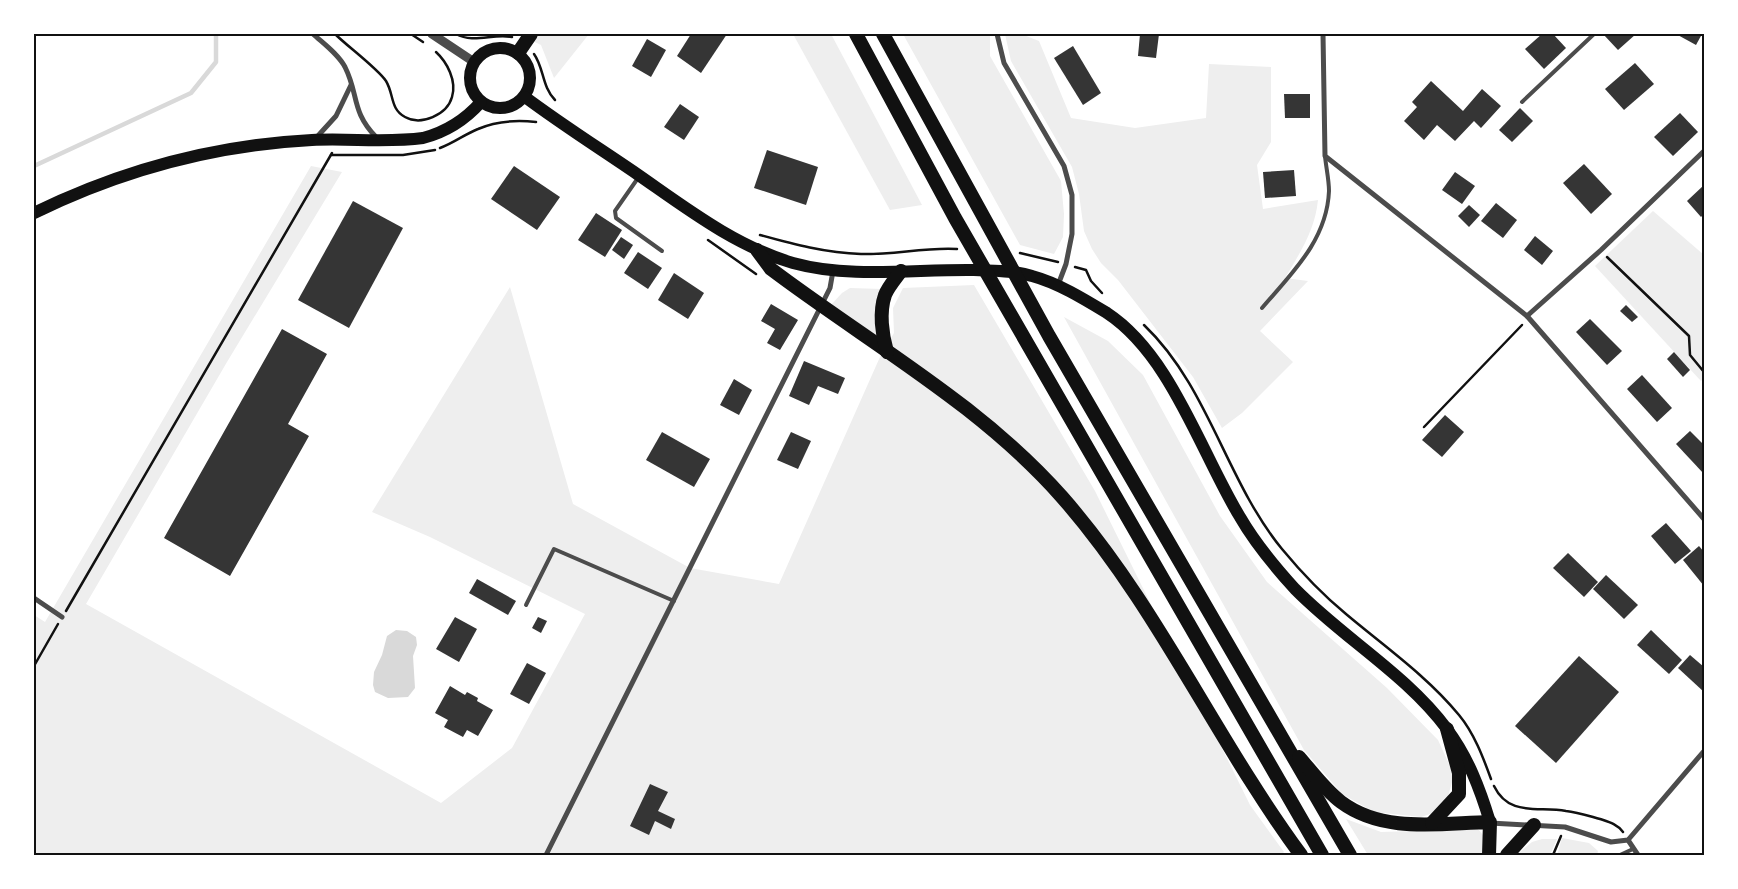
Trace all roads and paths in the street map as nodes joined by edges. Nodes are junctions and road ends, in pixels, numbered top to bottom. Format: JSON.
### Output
{"nodes":[{"id":1,"x":313,"y":34,"type":"edge"},
{"id":2,"x":334,"y":34,"type":"edge"},
{"id":3,"x":411,"y":34,"type":"edge"},
{"id":4,"x":432,"y":34,"type":"edge"},
{"id":5,"x":456,"y":34,"type":"edge"},
{"id":6,"x":856,"y":34,"type":"edge"},
{"id":7,"x":883,"y":34,"type":"edge"},
{"id":8,"x":997,"y":34,"type":"edge"},
{"id":9,"x":1323,"y":34,"type":"edge"},
{"id":10,"x":1594,"y":34,"type":"edge"},
{"id":11,"x":524,"y":43,"type":"edge"},
{"id":12,"x":425,"y":44,"type":"dead end"},
{"id":13,"x":432,"y":48,"type":"dead end"},
{"id":14,"x":474,"y":62,"type":"junction"},
{"id":15,"x":351,"y":85,"type":"junction"},
{"id":16,"x":525,"y":97,"type":"junction"},
{"id":17,"x":482,"y":102,"type":"junction"},
{"id":18,"x":1522,"y":102,"type":"dead end"},
{"id":19,"x":560,"y":104,"type":"dead end"},
{"id":20,"x":536,"y":122,"type":"dead end"},
{"id":21,"x":477,"y":129,"type":"dead end"},
{"id":22,"x":314,"y":140,"type":"junction"},
{"id":23,"x":340,"y":140,"type":"junction"},
{"id":24,"x":378,"y":140,"type":"junction"},
{"id":25,"x":1704,"y":151,"type":"edge"},
{"id":26,"x":1325,"y":156,"type":"junction"},
{"id":27,"x":640,"y":176,"type":"junction"},
{"id":28,"x":34,"y":213,"type":"edge"},
{"id":29,"x":756,"y":234,"type":"dead end"},
{"id":30,"x":966,"y":249,"type":"dead end"},
{"id":31,"x":757,"y":250,"type":"junction"},
{"id":32,"x":1601,"y":250,"type":"junction"},
{"id":33,"x":662,"y":251,"type":"dead end"},
{"id":34,"x":1019,"y":253,"type":"dead end"},
{"id":35,"x":1066,"y":264,"type":"junction"},
{"id":36,"x":834,"y":270,"type":"junction"},
{"id":37,"x":901,"y":271,"type":"junction"},
{"id":38,"x":1057,"y":286,"type":"junction"},
{"id":39,"x":1108,"y":297,"type":"dead end"},
{"id":40,"x":820,"y":306,"type":"junction"},
{"id":41,"x":1262,"y":308,"type":"dead end"},
{"id":42,"x":1527,"y":317,"type":"junction"},
{"id":43,"x":1141,"y":322,"type":"dead end"},
{"id":44,"x":887,"y":352,"type":"junction"},
{"id":45,"x":1704,"y":372,"type":"edge"},
{"id":46,"x":1424,"y":428,"type":"dead end"},
{"id":47,"x":1704,"y":519,"type":"edge"},
{"id":48,"x":34,"y":598,"type":"edge"},
{"id":49,"x":674,"y":600,"type":"junction"},
{"id":50,"x":526,"y":605,"type":"dead end"},
{"id":51,"x":62,"y":617,"type":"junction"},
{"id":52,"x":34,"y":666,"type":"edge"},
{"id":53,"x":1447,"y":729,"type":"junction"},
{"id":54,"x":1279,"y":734,"type":"junction"},
{"id":55,"x":1704,"y":752,"type":"edge"},
{"id":56,"x":1490,"y":822,"type":"junction"},
{"id":57,"x":1432,"y":823,"type":"junction"},
{"id":58,"x":1534,"y":825,"type":"junction"},
{"id":59,"x":1565,"y":827,"type":"junction"},
{"id":60,"x":1628,"y":840,"type":"junction"},
{"id":61,"x":1634,"y":849,"type":"junction"},
{"id":62,"x":546,"y":855,"type":"edge"},
{"id":63,"x":1301,"y":855,"type":"edge"},
{"id":64,"x":1322,"y":855,"type":"edge"},
{"id":65,"x":1350,"y":855,"type":"edge"},
{"id":66,"x":1489,"y":855,"type":"edge"},
{"id":67,"x":1508,"y":855,"type":"edge"},
{"id":68,"x":1553,"y":855,"type":"edge"},
{"id":69,"x":1620,"y":855,"type":"edge"},
{"id":70,"x":1638,"y":855,"type":"edge"}],
"edges":[{"from":1,"to":15,"type":"street"},
{"from":2,"to":13,"type":"path"},
{"from":3,"to":12,"type":"path"},
{"from":4,"to":14,"type":"street"},
{"from":5,"to":11,"type":"path"},
{"from":6,"to":64,"type":"highway"},
{"from":7,"to":54,"type":"highway"},
{"from":8,"to":35,"type":"street"},
{"from":9,"to":26,"type":"street"},
{"from":10,"to":18,"type":"lane"},
{"from":11,"to":14,"type":"main road"},
{"from":11,"to":16,"type":"main road"},
{"from":11,"to":19,"type":"path"},
{"from":14,"to":17,"type":"main road"},
{"from":15,"to":22,"type":"street"},
{"from":15,"to":24,"type":"street"},
{"from":16,"to":17,"type":"main road"},
{"from":16,"to":27,"type":"main road"},
{"from":17,"to":24,"type":"main road"},
{"from":20,"to":21,"type":"path"},
{"from":22,"to":23,"type":"main road"},
{"from":22,"to":28,"type":"main road"},
{"from":23,"to":24,"type":"main road"},
{"from":23,"to":51,"type":"path"},
{"from":25,"to":32,"type":"street"},
{"from":26,"to":41,"type":"lane"},
{"from":26,"to":42,"type":"street"},
{"from":27,"to":31,"type":"main road"},
{"from":27,"to":33,"type":"lane"},
{"from":29,"to":30,"type":"path"},
{"from":31,"to":36,"type":"main road"},
{"from":31,"to":40,"type":"highway"},
{"from":32,"to":42,"type":"street"},
{"from":32,"to":45,"type":"path"},
{"from":34,"to":35,"type":"path"},
{"from":35,"to":38,"type":"street"},
{"from":35,"to":39,"type":"path"},
{"from":36,"to":37,"type":"main road"},
{"from":36,"to":40,"type":"street"},
{"from":37,"to":38,"type":"main road"},
{"from":37,"to":44,"type":"highway"},
{"from":38,"to":53,"type":"main road"},
{"from":40,"to":44,"type":"highway"},
{"from":40,"to":49,"type":"street"},
{"from":42,"to":46,"type":"path"},
{"from":42,"to":47,"type":"street"},
{"from":43,"to":60,"type":"path"},
{"from":44,"to":63,"type":"highway"},
{"from":48,"to":51,"type":"street"},
{"from":49,"to":50,"type":"lane"},
{"from":49,"to":62,"type":"street"},
{"from":51,"to":52,"type":"path"},
{"from":53,"to":56,"type":"main road"},
{"from":53,"to":57,"type":"highway"},
{"from":54,"to":57,"type":"highway"},
{"from":54,"to":65,"type":"highway"},
{"from":55,"to":60,"type":"street"},
{"from":56,"to":57,"type":"highway"},
{"from":56,"to":58,"type":"street"},
{"from":56,"to":66,"type":"highway"},
{"from":58,"to":59,"type":"street"},
{"from":58,"to":67,"type":"highway"},
{"from":59,"to":60,"type":"street"},
{"from":59,"to":68,"type":"path"},
{"from":60,"to":61,"type":"street"},
{"from":61,"to":69,"type":"lane"},
{"from":61,"to":70,"type":"street"}]}
